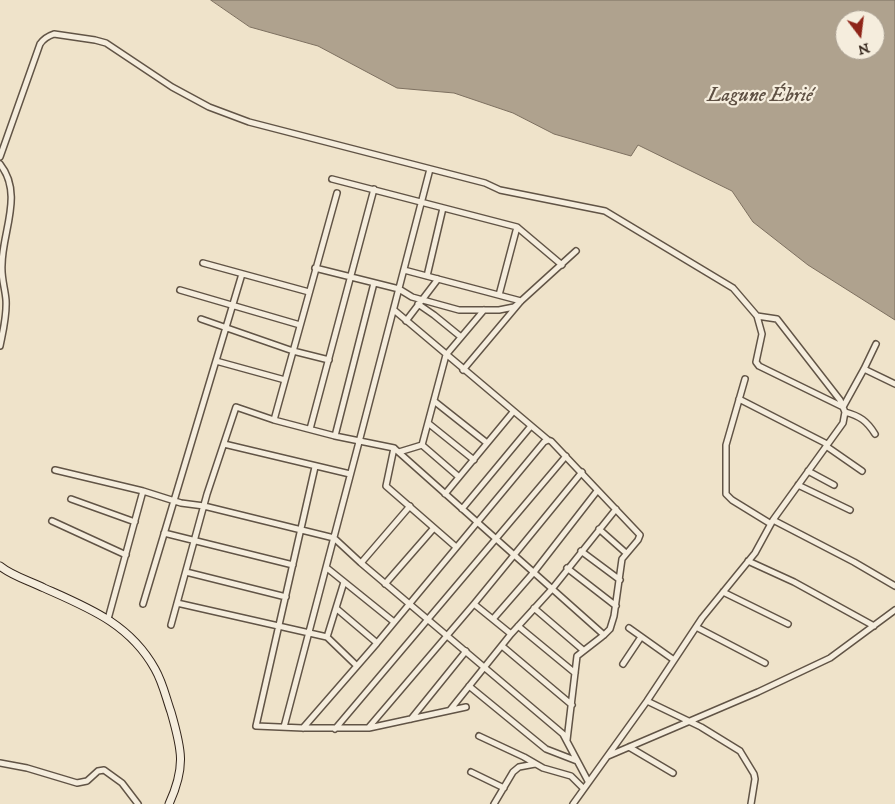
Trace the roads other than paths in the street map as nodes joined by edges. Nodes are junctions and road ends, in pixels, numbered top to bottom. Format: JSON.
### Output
{"nodes":[{"id":1,"x":0,"y":157,"type":"edge"},
{"id":2,"x":0,"y":164,"type":"edge"},
{"id":3,"x":430,"y":169,"type":"junction"},
{"id":4,"x":332,"y":179,"type":"dead end"},
{"id":5,"x":374,"y":189,"type":"junction"},
{"id":6,"x":337,"y":193,"type":"dead end"},
{"id":7,"x":421,"y":202,"type":"junction"},
{"id":8,"x":443,"y":208,"type":"junction"},
{"id":9,"x":517,"y":227,"type":"junction"},
{"id":10,"x":576,"y":251,"type":"dead end"},
{"id":11,"x":203,"y":263,"type":"dead end"},
{"id":12,"x":562,"y":265,"type":"junction"},
{"id":13,"x":315,"y":268,"type":"junction"},
{"id":14,"x":404,"y":270,"type":"junction"},
{"id":15,"x":242,"y":274,"type":"junction"},
{"id":16,"x":427,"y":276,"type":"junction"},
{"id":17,"x":351,"y":277,"type":"junction"},
{"id":18,"x":438,"y":279,"type":"junction"},
{"id":19,"x":374,"y":283,"type":"junction"},
{"id":20,"x":399,"y":289,"type":"junction"},
{"id":21,"x":180,"y":290,"type":"dead end"},
{"id":22,"x":309,"y":292,"type":"junction"},
{"id":23,"x":499,"y":296,"type":"junction"},
{"id":24,"x":420,"y":302,"type":"junction"},
{"id":25,"x":520,"y":302,"type":"junction"},
{"id":26,"x":233,"y":306,"type":"junction"},
{"id":27,"x":394,"y":310,"type":"junction"},
{"id":28,"x":484,"y":310,"type":"junction"},
{"id":29,"x":757,"y":316,"type":"junction"},
{"id":30,"x":201,"y":319,"type":"dead end"},
{"id":31,"x":406,"y":321,"type":"junction"},
{"id":32,"x":300,"y":325,"type":"junction"},
{"id":33,"x":226,"y":328,"type":"junction"},
{"id":34,"x":461,"y":337,"type":"junction"},
{"id":35,"x":876,"y":344,"type":"dead end"},
{"id":36,"x":0,"y":346,"type":"edge"},
{"id":37,"x":293,"y":351,"type":"junction"},
{"id":38,"x":446,"y":355,"type":"junction"},
{"id":39,"x":329,"y":360,"type":"junction"},
{"id":40,"x":216,"y":361,"type":"junction"},
{"id":41,"x":864,"y":369,"type":"junction"},
{"id":42,"x":463,"y":370,"type":"junction"},
{"id":43,"x":285,"y":380,"type":"junction"},
{"id":44,"x":745,"y":380,"type":"dead end"},
{"id":45,"x":895,"y":384,"type":"edge"},
{"id":46,"x":739,"y":399,"type":"junction"},
{"id":47,"x":434,"y":401,"type":"junction"},
{"id":48,"x":844,"y":410,"type":"junction"},
{"id":49,"x":513,"y":412,"type":"junction"},
{"id":50,"x":274,"y":420,"type":"junction"},
{"id":51,"x":428,"y":423,"type":"junction"},
{"id":52,"x":531,"y":426,"type":"junction"},
{"id":53,"x":310,"y":429,"type":"junction"},
{"id":54,"x":875,"y":434,"type":"dead end"},
{"id":55,"x":335,"y":436,"type":"junction"},
{"id":56,"x":548,"y":440,"type":"junction"},
{"id":57,"x":359,"y":442,"type":"junction"},
{"id":58,"x":487,"y":443,"type":"junction"},
{"id":59,"x":224,"y":444,"type":"junction"},
{"id":60,"x":422,"y":445,"type":"junction"},
{"id":61,"x":826,"y":445,"type":"junction"},
{"id":62,"x":394,"y":448,"type":"junction"},
{"id":63,"x":398,"y":452,"type":"junction"},
{"id":64,"x":566,"y":456,"type":"junction"},
{"id":65,"x":474,"y":460,"type":"junction"},
{"id":66,"x":315,"y":467,"type":"junction"},
{"id":67,"x":55,"y":470,"type":"dead end"},
{"id":68,"x":808,"y":471,"type":"junction"},
{"id":69,"x":862,"y":471,"type":"dead end"},
{"id":70,"x":582,"y":472,"type":"junction"},
{"id":71,"x":350,"y":474,"type":"junction"},
{"id":72,"x":459,"y":477,"type":"junction"},
{"id":73,"x":798,"y":485,"type":"junction"},
{"id":74,"x":834,"y":485,"type":"dead end"},
{"id":75,"x":143,"y":491,"type":"junction"},
{"id":76,"x":597,"y":491,"type":"junction"},
{"id":77,"x":444,"y":494,"type":"junction"},
{"id":78,"x":71,"y":499,"type":"dead end"},
{"id":79,"x":174,"y":501,"type":"junction"},
{"id":80,"x":204,"y":506,"type":"junction"},
{"id":81,"x":410,"y":506,"type":"junction"},
{"id":82,"x":462,"y":509,"type":"junction"},
{"id":83,"x":616,"y":509,"type":"junction"},
{"id":84,"x":850,"y":510,"type":"dead end"},
{"id":85,"x":52,"y":521,"type":"dead end"},
{"id":86,"x":477,"y":521,"type":"junction"},
{"id":87,"x":135,"y":522,"type":"junction"},
{"id":88,"x":772,"y":522,"type":"junction"},
{"id":89,"x":433,"y":529,"type":"junction"},
{"id":90,"x":301,"y":530,"type":"junction"},
{"id":91,"x":599,"y":530,"type":"junction"},
{"id":92,"x":164,"y":534,"type":"junction"},
{"id":93,"x":334,"y":538,"type":"junction"},
{"id":94,"x":496,"y":539,"type":"junction"},
{"id":95,"x":195,"y":541,"type":"junction"},
{"id":96,"x":456,"y":547,"type":"junction"},
{"id":97,"x":581,"y":551,"type":"junction"},
{"id":98,"x":626,"y":553,"type":"junction"},
{"id":99,"x":126,"y":555,"type":"junction"},
{"id":100,"x":515,"y":556,"type":"junction"},
{"id":101,"x":748,"y":561,"type":"junction"},
{"id":102,"x":361,"y":563,"type":"junction"},
{"id":103,"x":293,"y":565,"type":"junction"},
{"id":104,"x":0,"y":566,"type":"edge"},
{"id":105,"x":327,"y":568,"type":"junction"},
{"id":106,"x":568,"y":568,"type":"junction"},
{"id":107,"x":186,"y":572,"type":"junction"},
{"id":108,"x":534,"y":572,"type":"junction"},
{"id":109,"x":620,"y":580,"type":"junction"},
{"id":110,"x":344,"y":582,"type":"junction"},
{"id":111,"x":385,"y":584,"type":"junction"},
{"id":112,"x":895,"y":586,"type":"edge"},
{"id":113,"x":552,"y":589,"type":"junction"},
{"id":114,"x":723,"y":592,"type":"junction"},
{"id":115,"x":286,"y":597,"type":"junction"},
{"id":116,"x":177,"y":603,"type":"junction"},
{"id":117,"x":143,"y":604,"type":"dead end"},
{"id":118,"x":409,"y":604,"type":"junction"},
{"id":119,"x":474,"y":604,"type":"junction"},
{"id":120,"x":616,"y":606,"type":"junction"},
{"id":121,"x":534,"y":608,"type":"junction"},
{"id":122,"x":337,"y":609,"type":"junction"},
{"id":123,"x":895,"y":610,"type":"edge"},
{"id":124,"x":108,"y":619,"type":"junction"},
{"id":125,"x":493,"y":619,"type":"junction"},
{"id":126,"x":428,"y":620,"type":"junction"},
{"id":127,"x":394,"y":622,"type":"junction"},
{"id":128,"x":788,"y":624,"type":"dead end"},
{"id":129,"x":171,"y":625,"type":"dead end"},
{"id":130,"x":518,"y":626,"type":"junction"},
{"id":131,"x":696,"y":626,"type":"junction"},
{"id":132,"x":874,"y":626,"type":"junction"},
{"id":133,"x":279,"y":627,"type":"junction"},
{"id":134,"x":629,"y":628,"type":"dead end"},
{"id":135,"x":308,"y":632,"type":"junction"},
{"id":136,"x":511,"y":634,"type":"junction"},
{"id":137,"x":604,"y":635,"type":"junction"},
{"id":138,"x":447,"y":636,"type":"junction"},
{"id":139,"x":327,"y":637,"type":"junction"},
{"id":140,"x":641,"y":637,"type":"junction"},
{"id":141,"x":377,"y":643,"type":"junction"},
{"id":142,"x":502,"y":646,"type":"junction"},
{"id":143,"x":583,"y":650,"type":"junction"},
{"id":144,"x":466,"y":651,"type":"junction"},
{"id":145,"x":674,"y":660,"type":"junction"},
{"id":146,"x":765,"y":663,"type":"dead end"},
{"id":147,"x":624,"y":664,"type":"dead end"},
{"id":148,"x":358,"y":666,"type":"junction"},
{"id":149,"x":484,"y":667,"type":"junction"},
{"id":150,"x":574,"y":674,"type":"junction"},
{"id":151,"x":469,"y":686,"type":"junction"},
{"id":152,"x":647,"y":702,"type":"junction"},
{"id":153,"x":572,"y":705,"type":"junction"},
{"id":154,"x":466,"y":707,"type":"dead end"},
{"id":155,"x":450,"y":710,"type":"junction"},
{"id":156,"x":411,"y":719,"type":"junction"},
{"id":157,"x":688,"y":722,"type":"junction"},
{"id":158,"x":284,"y":728,"type":"junction"},
{"id":159,"x":303,"y":728,"type":"junction"},
{"id":160,"x":369,"y":728,"type":"junction"},
{"id":161,"x":335,"y":729,"type":"junction"},
{"id":162,"x":479,"y":736,"type":"dead end"},
{"id":163,"x":567,"y":741,"type":"junction"},
{"id":164,"x":629,"y":747,"type":"junction"},
{"id":165,"x":608,"y":756,"type":"junction"},
{"id":166,"x":578,"y":761,"type":"junction"},
{"id":167,"x":0,"y":763,"type":"edge"},
{"id":168,"x":536,"y":764,"type":"junction"},
{"id":169,"x":471,"y":772,"type":"dead end"},
{"id":170,"x":673,"y":773,"type":"dead end"},
{"id":171,"x":588,"y":781,"type":"junction"},
{"id":172,"x":504,"y":788,"type":"junction"},
{"id":173,"x":584,"y":788,"type":"junction"},
{"id":174,"x":138,"y":804,"type":"edge"},
{"id":175,"x":169,"y":804,"type":"edge"},
{"id":176,"x":494,"y":804,"type":"edge"},
{"id":177,"x":573,"y":804,"type":"edge"},
{"id":178,"x":750,"y":804,"type":"edge"}],
"edges":[{"from":1,"to":3,"type":"street"},
{"from":2,"to":36,"type":"street"},
{"from":3,"to":7,"type":"street"},
{"from":3,"to":29,"type":"street"},
{"from":4,"to":5,"type":"street"},
{"from":5,"to":7,"type":"street"},
{"from":5,"to":17,"type":"street"},
{"from":6,"to":13,"type":"street"},
{"from":7,"to":8,"type":"street"},
{"from":7,"to":14,"type":"street"},
{"from":8,"to":9,"type":"street"},
{"from":8,"to":16,"type":"street"},
{"from":9,"to":12,"type":"street"},
{"from":9,"to":23,"type":"street"},
{"from":10,"to":12,"type":"street"},
{"from":11,"to":15,"type":"street"},
{"from":12,"to":25,"type":"street"},
{"from":13,"to":17,"type":"street"},
{"from":13,"to":22,"type":"street"},
{"from":14,"to":16,"type":"street"},
{"from":14,"to":20,"type":"street"},
{"from":15,"to":22,"type":"street"},
{"from":15,"to":26,"type":"street"},
{"from":16,"to":18,"type":"street"},
{"from":17,"to":19,"type":"street"},
{"from":17,"to":39,"type":"street"},
{"from":18,"to":23,"type":"street"},
{"from":18,"to":24,"type":"street"},
{"from":19,"to":20,"type":"street"},
{"from":19,"to":55,"type":"street"},
{"from":20,"to":24,"type":"street"},
{"from":20,"to":27,"type":"street"},
{"from":21,"to":26,"type":"street"},
{"from":22,"to":32,"type":"street"},
{"from":23,"to":25,"type":"street"},
{"from":24,"to":28,"type":"street"},
{"from":24,"to":31,"type":"street"},
{"from":24,"to":34,"type":"street"},
{"from":25,"to":28,"type":"street"},
{"from":25,"to":42,"type":"street"},
{"from":26,"to":32,"type":"street"},
{"from":26,"to":33,"type":"street"},
{"from":27,"to":31,"type":"street"},
{"from":27,"to":57,"type":"street"},
{"from":28,"to":34,"type":"street"},
{"from":29,"to":48,"type":"street"},
{"from":29,"to":48,"type":"street"},
{"from":30,"to":33,"type":"street"},
{"from":31,"to":38,"type":"street"},
{"from":32,"to":37,"type":"street"},
{"from":33,"to":37,"type":"street"},
{"from":33,"to":40,"type":"street"},
{"from":34,"to":38,"type":"street"},
{"from":35,"to":41,"type":"street"},
{"from":37,"to":39,"type":"street"},
{"from":37,"to":43,"type":"street"},
{"from":38,"to":42,"type":"street"},
{"from":38,"to":47,"type":"street"},
{"from":39,"to":53,"type":"street"},
{"from":40,"to":43,"type":"street"},
{"from":40,"to":79,"type":"street"},
{"from":41,"to":45,"type":"street"},
{"from":41,"to":48,"type":"street"},
{"from":42,"to":49,"type":"street"},
{"from":43,"to":50,"type":"street"},
{"from":44,"to":46,"type":"street"},
{"from":46,"to":61,"type":"street"},
{"from":46,"to":88,"type":"street"},
{"from":47,"to":51,"type":"street"},
{"from":47,"to":58,"type":"street"},
{"from":48,"to":54,"type":"street"},
{"from":48,"to":61,"type":"street"},
{"from":49,"to":52,"type":"street"},
{"from":49,"to":58,"type":"street"},
{"from":50,"to":53,"type":"street"},
{"from":50,"to":59,"type":"street"},
{"from":51,"to":60,"type":"street"},
{"from":51,"to":65,"type":"street"},
{"from":52,"to":56,"type":"street"},
{"from":52,"to":82,"type":"street"},
{"from":53,"to":55,"type":"street"},
{"from":55,"to":57,"type":"street"},
{"from":56,"to":64,"type":"street"},
{"from":56,"to":86,"type":"street"},
{"from":57,"to":62,"type":"street"},
{"from":57,"to":71,"type":"street"},
{"from":58,"to":65,"type":"street"},
{"from":59,"to":66,"type":"street"},
{"from":59,"to":80,"type":"street"},
{"from":60,"to":63,"type":"street"},
{"from":60,"to":72,"type":"street"},
{"from":61,"to":68,"type":"street"},
{"from":61,"to":69,"type":"street"},
{"from":62,"to":63,"type":"street"},
{"from":62,"to":81,"type":"street"},
{"from":63,"to":77,"type":"street"},
{"from":64,"to":70,"type":"street"},
{"from":64,"to":94,"type":"street"},
{"from":65,"to":72,"type":"street"},
{"from":66,"to":71,"type":"street"},
{"from":66,"to":90,"type":"street"},
{"from":67,"to":75,"type":"street"},
{"from":68,"to":73,"type":"street"},
{"from":68,"to":74,"type":"street"},
{"from":70,"to":76,"type":"street"},
{"from":70,"to":100,"type":"street"},
{"from":71,"to":93,"type":"street"},
{"from":72,"to":77,"type":"street"},
{"from":73,"to":84,"type":"street"},
{"from":73,"to":88,"type":"street"},
{"from":75,"to":79,"type":"street"},
{"from":75,"to":87,"type":"street"},
{"from":76,"to":83,"type":"street"},
{"from":76,"to":108,"type":"street"},
{"from":77,"to":82,"type":"street"},
{"from":78,"to":87,"type":"street"},
{"from":79,"to":80,"type":"street"},
{"from":79,"to":92,"type":"street"},
{"from":80,"to":90,"type":"street"},
{"from":80,"to":95,"type":"street"},
{"from":81,"to":89,"type":"street"},
{"from":81,"to":102,"type":"street"},
{"from":82,"to":86,"type":"street"},
{"from":83,"to":91,"type":"street"},
{"from":83,"to":98,"type":"street"},
{"from":85,"to":99,"type":"street"},
{"from":86,"to":94,"type":"street"},
{"from":86,"to":96,"type":"street"},
{"from":87,"to":99,"type":"street"},
{"from":88,"to":101,"type":"street"},
{"from":88,"to":112,"type":"street"},
{"from":89,"to":96,"type":"street"},
{"from":89,"to":111,"type":"street"},
{"from":90,"to":93,"type":"street"},
{"from":90,"to":103,"type":"street"},
{"from":91,"to":97,"type":"street"},
{"from":91,"to":98,"type":"street"},
{"from":92,"to":95,"type":"street"},
{"from":92,"to":117,"type":"street"},
{"from":93,"to":102,"type":"street"},
{"from":93,"to":105,"type":"street"},
{"from":94,"to":100,"type":"street"},
{"from":94,"to":126,"type":"street"},
{"from":95,"to":103,"type":"street"},
{"from":95,"to":107,"type":"street"},
{"from":96,"to":118,"type":"street"},
{"from":97,"to":106,"type":"street"},
{"from":97,"to":109,"type":"street"},
{"from":98,"to":109,"type":"street"},
{"from":99,"to":124,"type":"street"},
{"from":100,"to":108,"type":"street"},
{"from":100,"to":119,"type":"street"},
{"from":101,"to":114,"type":"street"},
{"from":101,"to":132,"type":"street"},
{"from":102,"to":111,"type":"street"},
{"from":103,"to":115,"type":"street"},
{"from":104,"to":124,"type":"street"},
{"from":105,"to":110,"type":"street"},
{"from":105,"to":135,"type":"street"},
{"from":106,"to":113,"type":"street"},
{"from":106,"to":120,"type":"street"},
{"from":107,"to":115,"type":"street"},
{"from":107,"to":116,"type":"street"},
{"from":108,"to":113,"type":"street"},
{"from":108,"to":125,"type":"street"},
{"from":109,"to":120,"type":"street"},
{"from":110,"to":122,"type":"street"},
{"from":110,"to":127,"type":"street"},
{"from":111,"to":118,"type":"street"},
{"from":113,"to":121,"type":"street"},
{"from":113,"to":137,"type":"street"},
{"from":114,"to":128,"type":"street"},
{"from":114,"to":131,"type":"street"},
{"from":115,"to":133,"type":"street"},
{"from":116,"to":129,"type":"street"},
{"from":116,"to":133,"type":"street"},
{"from":118,"to":126,"type":"street"},
{"from":118,"to":127,"type":"street"},
{"from":119,"to":125,"type":"street"},
{"from":119,"to":138,"type":"street"},
{"from":120,"to":137,"type":"street"},
{"from":121,"to":130,"type":"street"},
{"from":121,"to":143,"type":"street"},
{"from":122,"to":139,"type":"street"},
{"from":122,"to":141,"type":"street"},
{"from":123,"to":132,"type":"street"},
{"from":124,"to":175,"type":"street"},
{"from":125,"to":136,"type":"street"},
{"from":126,"to":138,"type":"street"},
{"from":126,"to":161,"type":"street"},
{"from":127,"to":141,"type":"street"},
{"from":130,"to":136,"type":"street"},
{"from":130,"to":150,"type":"street"},
{"from":131,"to":145,"type":"street"},
{"from":131,"to":146,"type":"street"},
{"from":132,"to":157,"type":"street"},
{"from":133,"to":135,"type":"street"},
{"from":133,"to":158,"type":"street"},
{"from":134,"to":140,"type":"street"},
{"from":135,"to":139,"type":"street"},
{"from":135,"to":158,"type":"street"},
{"from":136,"to":142,"type":"street"},
{"from":137,"to":143,"type":"street"},
{"from":138,"to":144,"type":"street"},
{"from":138,"to":160,"type":"street"},
{"from":139,"to":148,"type":"street"},
{"from":140,"to":145,"type":"street"},
{"from":140,"to":147,"type":"street"},
{"from":141,"to":148,"type":"street"},
{"from":142,"to":149,"type":"street"},
{"from":142,"to":153,"type":"street"},
{"from":143,"to":150,"type":"street"},
{"from":144,"to":149,"type":"street"},
{"from":144,"to":156,"type":"street"},
{"from":145,"to":152,"type":"street"},
{"from":148,"to":159,"type":"street"},
{"from":149,"to":151,"type":"street"},
{"from":149,"to":163,"type":"street"},
{"from":150,"to":153,"type":"street"},
{"from":151,"to":155,"type":"street"},
{"from":151,"to":166,"type":"street"},
{"from":152,"to":157,"type":"street"},
{"from":152,"to":165,"type":"street"},
{"from":153,"to":163,"type":"street"},
{"from":154,"to":155,"type":"street"},
{"from":155,"to":156,"type":"street"},
{"from":156,"to":160,"type":"street"},
{"from":157,"to":164,"type":"street"},
{"from":157,"to":178,"type":"street"},
{"from":158,"to":159,"type":"street"},
{"from":159,"to":161,"type":"street"},
{"from":160,"to":161,"type":"street"},
{"from":162,"to":168,"type":"street"},
{"from":163,"to":166,"type":"street"},
{"from":164,"to":165,"type":"street"},
{"from":164,"to":170,"type":"street"},
{"from":165,"to":171,"type":"street"},
{"from":166,"to":171,"type":"street"},
{"from":167,"to":174,"type":"street"},
{"from":168,"to":172,"type":"street"},
{"from":168,"to":173,"type":"street"},
{"from":169,"to":172,"type":"street"},
{"from":171,"to":173,"type":"street"},
{"from":172,"to":176,"type":"street"},
{"from":173,"to":177,"type":"street"}]}
